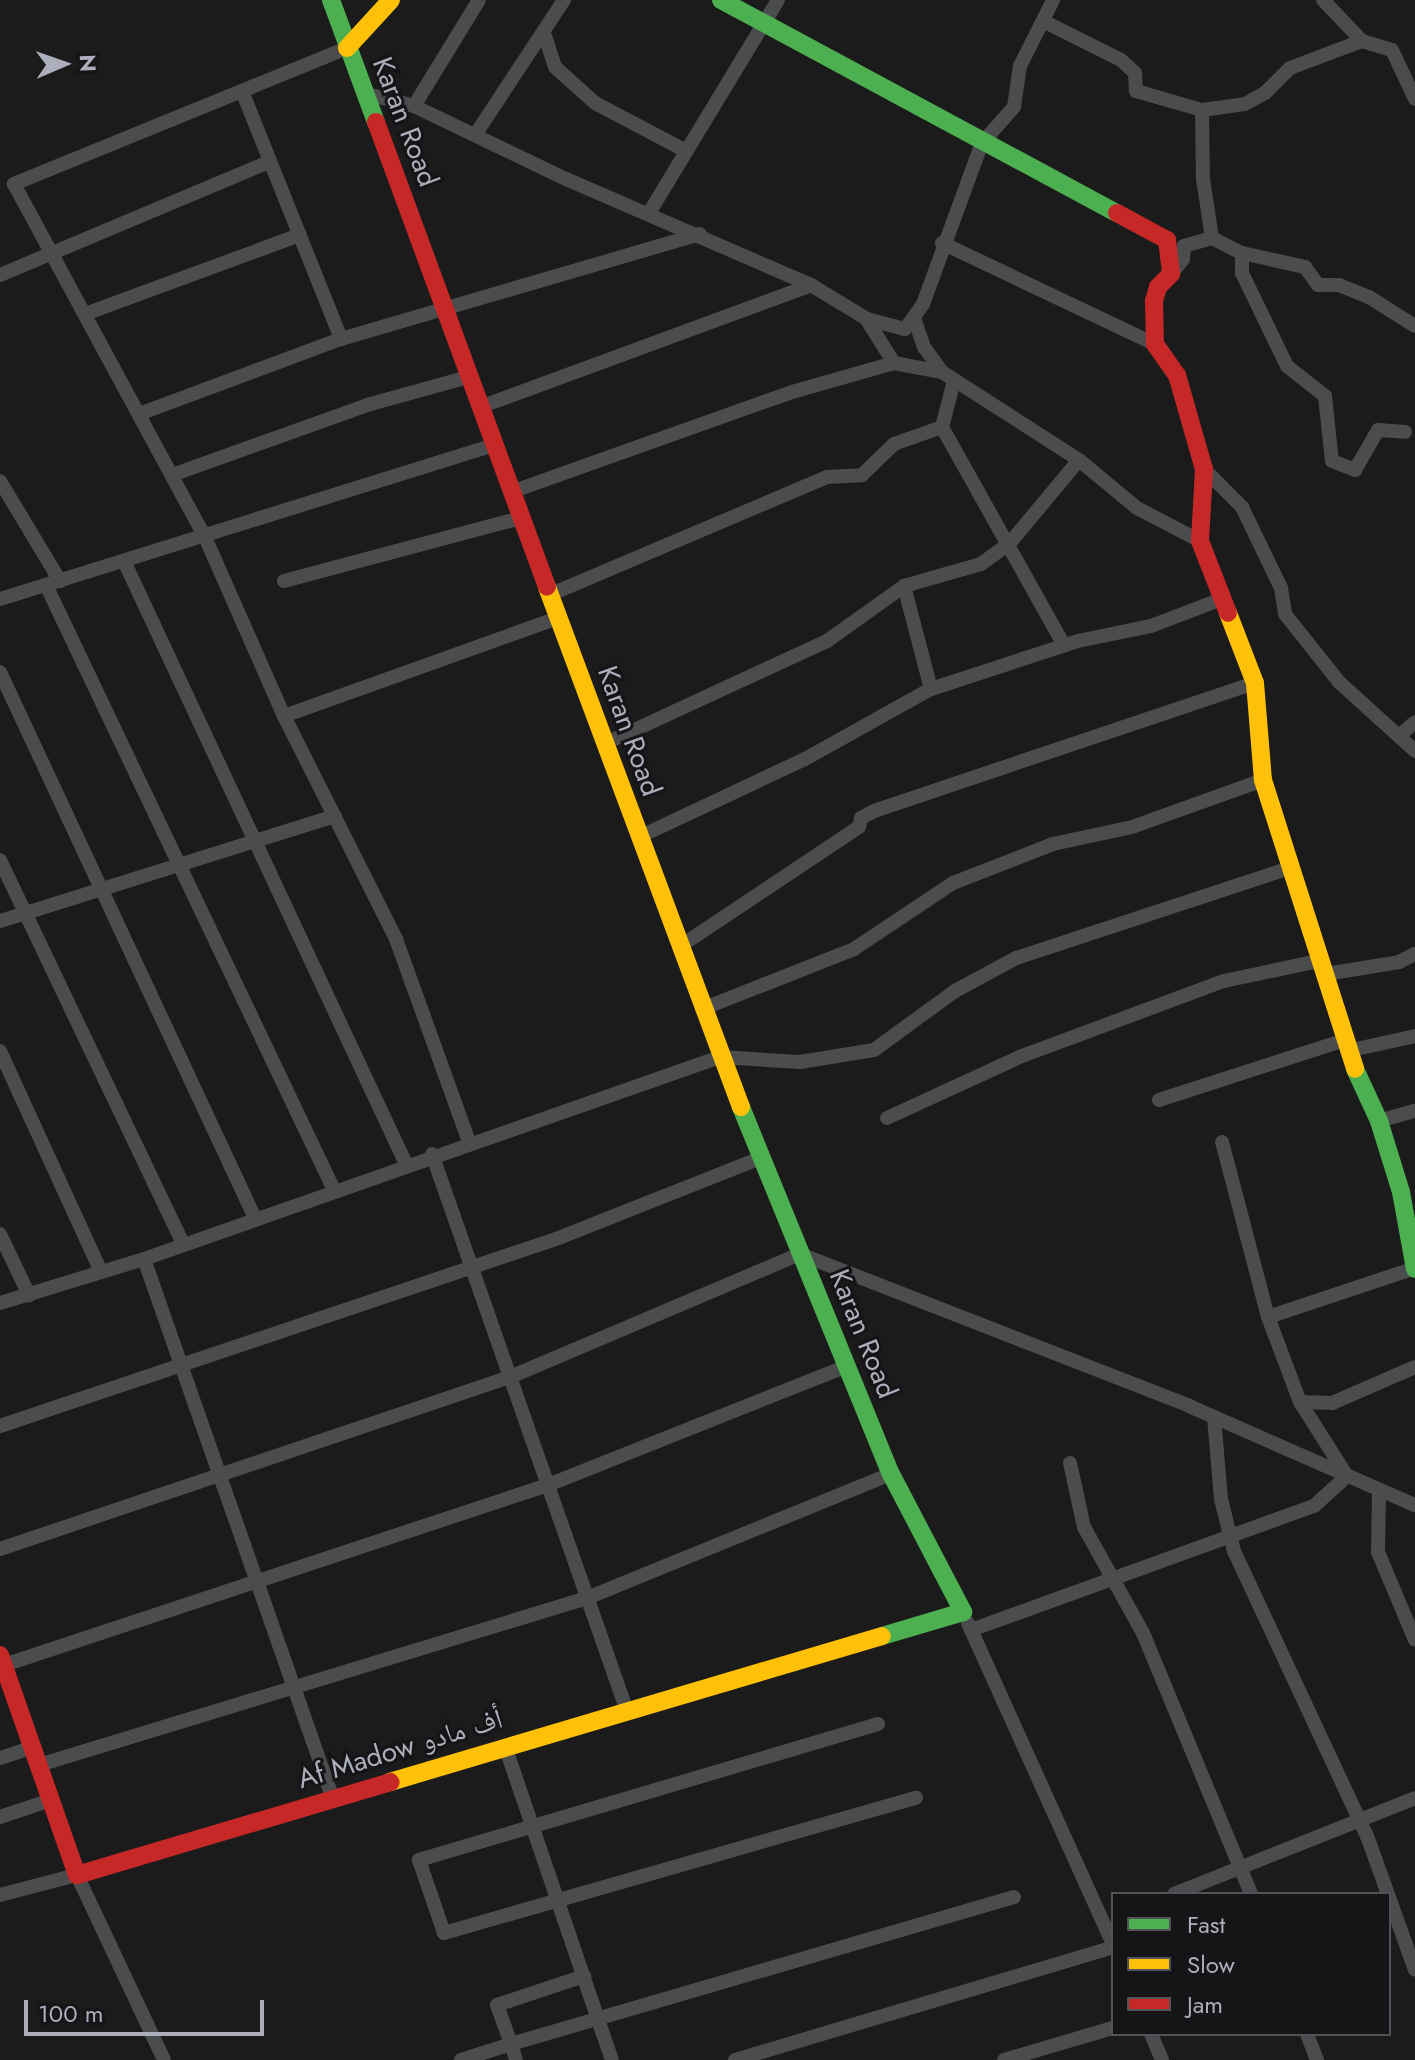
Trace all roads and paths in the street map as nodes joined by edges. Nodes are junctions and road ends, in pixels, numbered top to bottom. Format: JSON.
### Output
{"nodes":[{"id":1,"x":331,"y":0,"type":"edge"},
{"id":2,"x":391,"y":0,"type":"edge"},
{"id":3,"x":479,"y":0,"type":"edge"},
{"id":4,"x":564,"y":0,"type":"edge"},
{"id":5,"x":721,"y":0,"type":"edge"},
{"id":6,"x":778,"y":0,"type":"edge"},
{"id":7,"x":1053,"y":0,"type":"edge"},
{"id":8,"x":1323,"y":0,"type":"edge"},
{"id":9,"x":763,"y":22,"type":"junction"},
{"id":10,"x":1045,"y":22,"type":"junction"},
{"id":11,"x":545,"y":36,"type":"junction"},
{"id":12,"x":1362,"y":41,"type":"junction"},
{"id":13,"x":347,"y":48,"type":"junction"},
{"id":14,"x":242,"y":91,"type":"junction"},
{"id":15,"x":363,"y":93,"type":"junction"},
{"id":16,"x":1415,"y":99,"type":"edge"},
{"id":17,"x":414,"y":106,"type":"junction"},
{"id":18,"x":1202,"y":110,"type":"junction"},
{"id":19,"x":475,"y":135,"type":"junction"},
{"id":20,"x":982,"y":143,"type":"junction"},
{"id":21,"x":686,"y":151,"type":"junction"},
{"id":22,"x":267,"y":163,"type":"junction"},
{"id":23,"x":649,"y":213,"type":"junction"},
{"id":24,"x":700,"y":234,"type":"junction"},
{"id":25,"x":300,"y":235,"type":"junction"},
{"id":26,"x":1212,"y":238,"type":"junction"},
{"id":27,"x":942,"y":243,"type":"junction"},
{"id":28,"x":50,"y":250,"type":"junction"},
{"id":29,"x":1242,"y":253,"type":"junction"},
{"id":30,"x":1171,"y":274,"type":"junction"},
{"id":31,"x":0,"y":275,"type":"edge"},
{"id":32,"x":811,"y":285,"type":"junction"},
{"id":33,"x":445,"y":307,"type":"junction"},
{"id":34,"x":85,"y":314,"type":"junction"},
{"id":35,"x":914,"y":318,"type":"junction"},
{"id":36,"x":867,"y":319,"type":"junction"},
{"id":37,"x":1415,"y":326,"type":"edge"},
{"id":38,"x":341,"y":339,"type":"junction"},
{"id":39,"x":1155,"y":344,"type":"junction"},
{"id":40,"x":894,"y":363,"type":"junction"},
{"id":41,"x":948,"y":376,"type":"junction"},
{"id":42,"x":469,"y":377,"type":"junction"},
{"id":43,"x":480,"y":407,"type":"junction"},
{"id":44,"x":139,"y":414,"type":"junction"},
{"id":45,"x":942,"y":427,"type":"junction"},
{"id":46,"x":1405,"y":432,"type":"dead end"},
{"id":47,"x":494,"y":445,"type":"junction"},
{"id":48,"x":1079,"y":460,"type":"junction"},
{"id":49,"x":1204,"y":469,"type":"junction"},
{"id":50,"x":172,"y":475,"type":"junction"},
{"id":51,"x":0,"y":481,"type":"edge"},
{"id":52,"x":511,"y":492,"type":"junction"},
{"id":53,"x":521,"y":518,"type":"junction"},
{"id":54,"x":205,"y":537,"type":"junction"},
{"id":55,"x":1200,"y":541,"type":"junction"},
{"id":56,"x":1009,"y":544,"type":"junction"},
{"id":57,"x":124,"y":561,"type":"junction"},
{"id":58,"x":284,"y":581,"type":"dead end"},
{"id":59,"x":53,"y":583,"type":"junction"},
{"id":60,"x":904,"y":586,"type":"junction"},
{"id":61,"x":549,"y":595,"type":"junction"},
{"id":62,"x":0,"y":599,"type":"edge"},
{"id":63,"x":1219,"y":600,"type":"junction"},
{"id":64,"x":558,"y":618,"type":"junction"},
{"id":65,"x":1064,"y":645,"type":"junction"},
{"id":66,"x":0,"y":672,"type":"edge"},
{"id":67,"x":1255,"y":683,"type":"junction"},
{"id":68,"x":931,"y":689,"type":"junction"},
{"id":69,"x":284,"y":716,"type":"junction"},
{"id":70,"x":1415,"y":722,"type":"edge"},
{"id":71,"x":1399,"y":736,"type":"junction"},
{"id":72,"x":604,"y":744,"type":"junction"},
{"id":73,"x":1415,"y":751,"type":"edge"},
{"id":74,"x":1263,"y":780,"type":"junction"},
{"id":75,"x":335,"y":816,"type":"junction"},
{"id":76,"x":639,"y":837,"type":"junction"},
{"id":77,"x":255,"y":841,"type":"junction"},
{"id":78,"x":0,"y":860,"type":"edge"},
{"id":79,"x":179,"y":864,"type":"junction"},
{"id":80,"x":1289,"y":868,"type":"junction"},
{"id":81,"x":101,"y":889,"type":"junction"},
{"id":82,"x":25,"y":913,"type":"junction"},
{"id":83,"x":0,"y":921,"type":"edge"},
{"id":84,"x":679,"y":947,"type":"junction"},
{"id":85,"x":1415,"y":954,"type":"edge"},
{"id":86,"x":1322,"y":968,"type":"junction"},
{"id":87,"x":702,"y":1009,"type":"junction"},
{"id":88,"x":1415,"y":1036,"type":"edge"},
{"id":89,"x":1346,"y":1045,"type":"junction"},
{"id":90,"x":0,"y":1051,"type":"edge"},
{"id":91,"x":720,"y":1057,"type":"junction"},
{"id":92,"x":1159,"y":1100,"type":"dead end"},
{"id":93,"x":1415,"y":1111,"type":"edge"},
{"id":94,"x":887,"y":1118,"type":"dead end"},
{"id":95,"x":1379,"y":1121,"type":"junction"},
{"id":96,"x":469,"y":1142,"type":"junction"},
{"id":97,"x":1222,"y":1142,"type":"dead end"},
{"id":98,"x":432,"y":1154,"type":"junction"},
{"id":99,"x":761,"y":1158,"type":"junction"},
{"id":100,"x":406,"y":1164,"type":"junction"},
{"id":101,"x":334,"y":1190,"type":"junction"},
{"id":102,"x":1408,"y":1190,"type":"edge"},
{"id":103,"x":255,"y":1218,"type":"junction"},
{"id":104,"x":0,"y":1234,"type":"edge"},
{"id":105,"x":183,"y":1244,"type":"junction"},
{"id":106,"x":800,"y":1254,"type":"junction"},
{"id":107,"x":144,"y":1259,"type":"junction"},
{"id":108,"x":471,"y":1265,"type":"junction"},
{"id":109,"x":1415,"y":1268,"type":"edge"},
{"id":110,"x":101,"y":1272,"type":"junction"},
{"id":111,"x":29,"y":1295,"type":"junction"},
{"id":112,"x":0,"y":1303,"type":"edge"},
{"id":113,"x":1268,"y":1317,"type":"junction"},
{"id":114,"x":181,"y":1364,"type":"junction"},
{"id":115,"x":845,"y":1367,"type":"junction"},
{"id":116,"x":1415,"y":1367,"type":"edge"},
{"id":117,"x":510,"y":1377,"type":"junction"},
{"id":118,"x":1300,"y":1402,"type":"junction"},
{"id":119,"x":1214,"y":1417,"type":"junction"},
{"id":120,"x":0,"y":1426,"type":"edge"},
{"id":121,"x":1070,"y":1463,"type":"dead end"},
{"id":122,"x":891,"y":1474,"type":"junction"},
{"id":123,"x":220,"y":1476,"type":"junction"},
{"id":124,"x":1347,"y":1476,"type":"junction"},
{"id":125,"x":548,"y":1485,"type":"junction"},
{"id":126,"x":1379,"y":1490,"type":"junction"},
{"id":127,"x":1415,"y":1505,"type":"edge"},
{"id":128,"x":1230,"y":1534,"type":"junction"},
{"id":129,"x":0,"y":1549,"type":"edge"},
{"id":130,"x":1112,"y":1578,"type":"junction"},
{"id":131,"x":258,"y":1584,"type":"junction"},
{"id":132,"x":587,"y":1598,"type":"junction"},
{"id":133,"x":963,"y":1612,"type":"junction"},
{"id":134,"x":971,"y":1630,"type":"junction"},
{"id":135,"x":1415,"y":1640,"type":"edge"},
{"id":136,"x":2,"y":1660,"type":"edge"},
{"id":137,"x":293,"y":1684,"type":"junction"},
{"id":138,"x":6,"y":1689,"type":"edge"},
{"id":139,"x":627,"y":1711,"type":"junction"},
{"id":140,"x":878,"y":1724,"type":"dead end"},
{"id":141,"x":505,"y":1746,"type":"junction"},
{"id":142,"x":36,"y":1756,"type":"junction"},
{"id":143,"x":0,"y":1758,"type":"edge"},
{"id":144,"x":916,"y":1798,"type":"dead end"},
{"id":145,"x":1415,"y":1798,"type":"edge"},
{"id":146,"x":333,"y":1799,"type":"junction"},
{"id":147,"x":51,"y":1800,"type":"junction"},
{"id":148,"x":0,"y":1817,"type":"edge"},
{"id":149,"x":1359,"y":1818,"type":"junction"},
{"id":150,"x":533,"y":1827,"type":"junction"},
{"id":151,"x":1239,"y":1865,"type":"junction"},
{"id":152,"x":77,"y":1875,"type":"junction"},
{"id":153,"x":1178,"y":1892,"type":"edge"},
{"id":154,"x":1250,"y":1892,"type":"edge"},
{"id":155,"x":1388,"y":1892,"type":"edge"},
{"id":156,"x":0,"y":1895,"type":"edge"},
{"id":157,"x":1014,"y":1897,"type":"dead end"},
{"id":158,"x":558,"y":1901,"type":"junction"},
{"id":159,"x":1391,"y":1901,"type":"edge"},
{"id":160,"x":1109,"y":1923,"type":"edge"},
{"id":161,"x":1111,"y":1946,"type":"edge"},
{"id":162,"x":1415,"y":1970,"type":"edge"},
{"id":163,"x":584,"y":1976,"type":"junction"},
{"id":164,"x":598,"y":2018,"type":"junction"},
{"id":165,"x":1111,"y":2029,"type":"edge"},
{"id":166,"x":1152,"y":2036,"type":"edge"},
{"id":167,"x":1308,"y":2036,"type":"edge"},
{"id":168,"x":511,"y":2044,"type":"junction"},
{"id":169,"x":164,"y":2060,"type":"edge"},
{"id":170,"x":461,"y":2060,"type":"edge"},
{"id":171,"x":516,"y":2060,"type":"edge"},
{"id":172,"x":612,"y":2060,"type":"edge"},
{"id":173,"x":735,"y":2060,"type":"edge"},
{"id":174,"x":1004,"y":2060,"type":"edge"},
{"id":175,"x":1162,"y":2060,"type":"edge"},
{"id":176,"x":1317,"y":2060,"type":"edge"}],
"edges":[{"from":1,"to":13,"type":"street","name":"Karan Road"},
{"from":2,"to":13,"type":"street"},
{"from":3,"to":17,"type":"street"},
{"from":4,"to":11,"type":"street"},
{"from":5,"to":9,"type":"street"},
{"from":6,"to":9,"type":"street"},
{"from":7,"to":10,"type":"street"},
{"from":8,"to":12,"type":"street"},
{"from":9,"to":20,"type":"street"},
{"from":9,"to":21,"type":"street"},
{"from":10,"to":18,"type":"street"},
{"from":10,"to":20,"type":"street"},
{"from":11,"to":19,"type":"street"},
{"from":11,"to":21,"type":"street"},
{"from":12,"to":16,"type":"street"},
{"from":12,"to":18,"type":"street"},
{"from":13,"to":14,"type":"street"},
{"from":13,"to":15,"type":"street","name":"Karan Road"},
{"from":14,"to":22,"type":"street"},
{"from":14,"to":28,"type":"street"},
{"from":15,"to":17,"type":"street"},
{"from":15,"to":33,"type":"street","name":"Karan Road"},
{"from":17,"to":19,"type":"street"},
{"from":18,"to":26,"type":"street"},
{"from":19,"to":23,"type":"street"},
{"from":20,"to":27,"type":"street"},
{"from":20,"to":30,"type":"street"},
{"from":21,"to":23,"type":"street"},
{"from":22,"to":25,"type":"street"},
{"from":22,"to":28,"type":"street"},
{"from":23,"to":24,"type":"street"},
{"from":24,"to":32,"type":"street"},
{"from":24,"to":33,"type":"street"},
{"from":25,"to":34,"type":"street"},
{"from":25,"to":38,"type":"street"},
{"from":26,"to":29,"type":"street"},
{"from":26,"to":30,"type":"street"},
{"from":27,"to":35,"type":"street"},
{"from":27,"to":39,"type":"street"},
{"from":28,"to":31,"type":"street"},
{"from":28,"to":34,"type":"street"},
{"from":29,"to":37,"type":"street"},
{"from":29,"to":46,"type":"street"},
{"from":30,"to":39,"type":"street"},
{"from":32,"to":36,"type":"street"},
{"from":32,"to":43,"type":"street"},
{"from":33,"to":38,"type":"street"},
{"from":33,"to":42,"type":"street","name":"Karan Road"},
{"from":34,"to":44,"type":"street"},
{"from":35,"to":36,"type":"street"},
{"from":35,"to":41,"type":"street"},
{"from":36,"to":40,"type":"street"},
{"from":38,"to":44,"type":"street"},
{"from":39,"to":49,"type":"street"},
{"from":40,"to":41,"type":"street"},
{"from":40,"to":52,"type":"street"},
{"from":41,"to":45,"type":"street"},
{"from":41,"to":48,"type":"street"},
{"from":42,"to":43,"type":"street","name":"Karan Road"},
{"from":42,"to":50,"type":"street"},
{"from":43,"to":47,"type":"street","name":"Karan Road"},
{"from":44,"to":50,"type":"street"},
{"from":45,"to":56,"type":"street"},
{"from":45,"to":61,"type":"street"},
{"from":47,"to":52,"type":"street","name":"Karan Road"},
{"from":47,"to":54,"type":"street"},
{"from":48,"to":55,"type":"street"},
{"from":48,"to":56,"type":"street"},
{"from":49,"to":55,"type":"street"},
{"from":49,"to":71,"type":"street"},
{"from":50,"to":54,"type":"street"},
{"from":51,"to":59,"type":"street"},
{"from":52,"to":53,"type":"street","name":"Karan Road"},
{"from":53,"to":58,"type":"street"},
{"from":53,"to":61,"type":"street","name":"Karan Road"},
{"from":54,"to":57,"type":"street"},
{"from":54,"to":69,"type":"street"},
{"from":55,"to":63,"type":"street"},
{"from":56,"to":60,"type":"street"},
{"from":56,"to":65,"type":"street"},
{"from":57,"to":59,"type":"street"},
{"from":57,"to":77,"type":"street"},
{"from":59,"to":62,"type":"street"},
{"from":59,"to":79,"type":"street"},
{"from":60,"to":68,"type":"street"},
{"from":60,"to":72,"type":"street"},
{"from":61,"to":64,"type":"street","name":"Karan Road"},
{"from":63,"to":65,"type":"street"},
{"from":63,"to":67,"type":"street"},
{"from":64,"to":69,"type":"street"},
{"from":64,"to":72,"type":"street","name":"Karan Road"},
{"from":65,"to":68,"type":"street"},
{"from":66,"to":81,"type":"street"},
{"from":67,"to":74,"type":"street"},
{"from":67,"to":84,"type":"street"},
{"from":68,"to":76,"type":"street"},
{"from":69,"to":75,"type":"street"},
{"from":70,"to":71,"type":"street"},
{"from":71,"to":73,"type":"street"},
{"from":72,"to":76,"type":"street","name":"Karan Road"},
{"from":74,"to":80,"type":"street"},
{"from":74,"to":87,"type":"street"},
{"from":75,"to":77,"type":"street"},
{"from":75,"to":96,"type":"street"},
{"from":76,"to":84,"type":"street","name":"Karan Road"},
{"from":77,"to":79,"type":"street"},
{"from":77,"to":100,"type":"street"},
{"from":78,"to":82,"type":"street"},
{"from":79,"to":81,"type":"street"},
{"from":79,"to":101,"type":"street"},
{"from":80,"to":86,"type":"street"},
{"from":80,"to":91,"type":"street"},
{"from":81,"to":82,"type":"street"},
{"from":81,"to":103,"type":"street"},
{"from":82,"to":83,"type":"street"},
{"from":82,"to":105,"type":"street"},
{"from":84,"to":87,"type":"street","name":"Karan Road"},
{"from":85,"to":86,"type":"street"},
{"from":86,"to":89,"type":"street"},
{"from":86,"to":94,"type":"street"},
{"from":87,"to":91,"type":"street","name":"Karan Road"},
{"from":88,"to":89,"type":"street"},
{"from":89,"to":92,"type":"street"},
{"from":89,"to":95,"type":"street"},
{"from":90,"to":110,"type":"street"},
{"from":91,"to":96,"type":"street"},
{"from":91,"to":99,"type":"street","name":"Karan Road"},
{"from":93,"to":95,"type":"street"},
{"from":95,"to":102,"type":"street"},
{"from":96,"to":98,"type":"street"},
{"from":97,"to":113,"type":"street"},
{"from":98,"to":100,"type":"street"},
{"from":98,"to":108,"type":"street"},
{"from":99,"to":106,"type":"street","name":"Karan Road"},
{"from":99,"to":108,"type":"street"},
{"from":100,"to":101,"type":"street"},
{"from":101,"to":103,"type":"street"},
{"from":102,"to":109,"type":"street"},
{"from":103,"to":105,"type":"street"},
{"from":104,"to":111,"type":"street"},
{"from":105,"to":107,"type":"street"},
{"from":106,"to":115,"type":"street","name":"Karan Road"},
{"from":106,"to":117,"type":"street"},
{"from":106,"to":119,"type":"street"},
{"from":107,"to":110,"type":"street"},
{"from":107,"to":114,"type":"street"},
{"from":108,"to":114,"type":"street"},
{"from":108,"to":117,"type":"street"},
{"from":109,"to":113,"type":"street"},
{"from":110,"to":111,"type":"street"},
{"from":111,"to":112,"type":"street"},
{"from":113,"to":118,"type":"street"},
{"from":114,"to":120,"type":"street"},
{"from":114,"to":123,"type":"street"},
{"from":115,"to":122,"type":"street","name":"Karan Road"},
{"from":115,"to":125,"type":"street"},
{"from":116,"to":118,"type":"street"},
{"from":117,"to":123,"type":"street"},
{"from":117,"to":125,"type":"street"},
{"from":118,"to":124,"type":"street"},
{"from":119,"to":124,"type":"street"},
{"from":119,"to":128,"type":"street"},
{"from":121,"to":130,"type":"street"},
{"from":122,"to":132,"type":"street"},
{"from":122,"to":133,"type":"street","name":"Karan Road"},
{"from":123,"to":129,"type":"street"},
{"from":123,"to":131,"type":"street"},
{"from":124,"to":126,"type":"street"},
{"from":124,"to":128,"type":"street"},
{"from":125,"to":131,"type":"street"},
{"from":125,"to":132,"type":"street"},
{"from":126,"to":127,"type":"street"},
{"from":126,"to":135,"type":"street"},
{"from":128,"to":130,"type":"street"},
{"from":128,"to":149,"type":"street"},
{"from":130,"to":134,"type":"street"},
{"from":130,"to":151,"type":"street"},
{"from":131,"to":136,"type":"street"},
{"from":131,"to":137,"type":"street"},
{"from":132,"to":137,"type":"street"},
{"from":132,"to":139,"type":"street"},
{"from":133,"to":134,"type":"street"},
{"from":133,"to":139,"type":"street","name":"Af Madow أف مادو"},
{"from":134,"to":160,"type":"street"},
{"from":136,"to":138,"type":"street"},
{"from":137,"to":142,"type":"street"},
{"from":137,"to":146,"type":"street"},
{"from":138,"to":142,"type":"street"},
{"from":139,"to":141,"type":"street","name":"Af Madow أف مادو"},
{"from":140,"to":150,"type":"street"},
{"from":141,"to":146,"type":"street","name":"Af Madow أف مادو"},
{"from":141,"to":150,"type":"street"},
{"from":142,"to":143,"type":"street"},
{"from":142,"to":147,"type":"street"},
{"from":144,"to":158,"type":"street"},
{"from":145,"to":149,"type":"street"},
{"from":146,"to":152,"type":"street","name":"Af Madow أف مادو"},
{"from":147,"to":148,"type":"street"},
{"from":147,"to":152,"type":"street"},
{"from":149,"to":151,"type":"street"},
{"from":149,"to":155,"type":"street"},
{"from":150,"to":158,"type":"street"},
{"from":150,"to":158,"type":"street"},
{"from":151,"to":153,"type":"street"},
{"from":151,"to":154,"type":"street"},
{"from":152,"to":156,"type":"street"},
{"from":152,"to":169,"type":"street"},
{"from":157,"to":164,"type":"street"},
{"from":158,"to":163,"type":"street"},
{"from":159,"to":162,"type":"street"},
{"from":161,"to":173,"type":"street"},
{"from":163,"to":164,"type":"street"},
{"from":163,"to":168,"type":"street"},
{"from":164,"to":168,"type":"street"},
{"from":164,"to":172,"type":"street"},
{"from":165,"to":174,"type":"street"},
{"from":166,"to":175,"type":"street"},
{"from":167,"to":176,"type":"street"},
{"from":168,"to":170,"type":"street"},
{"from":168,"to":171,"type":"street"}]}
